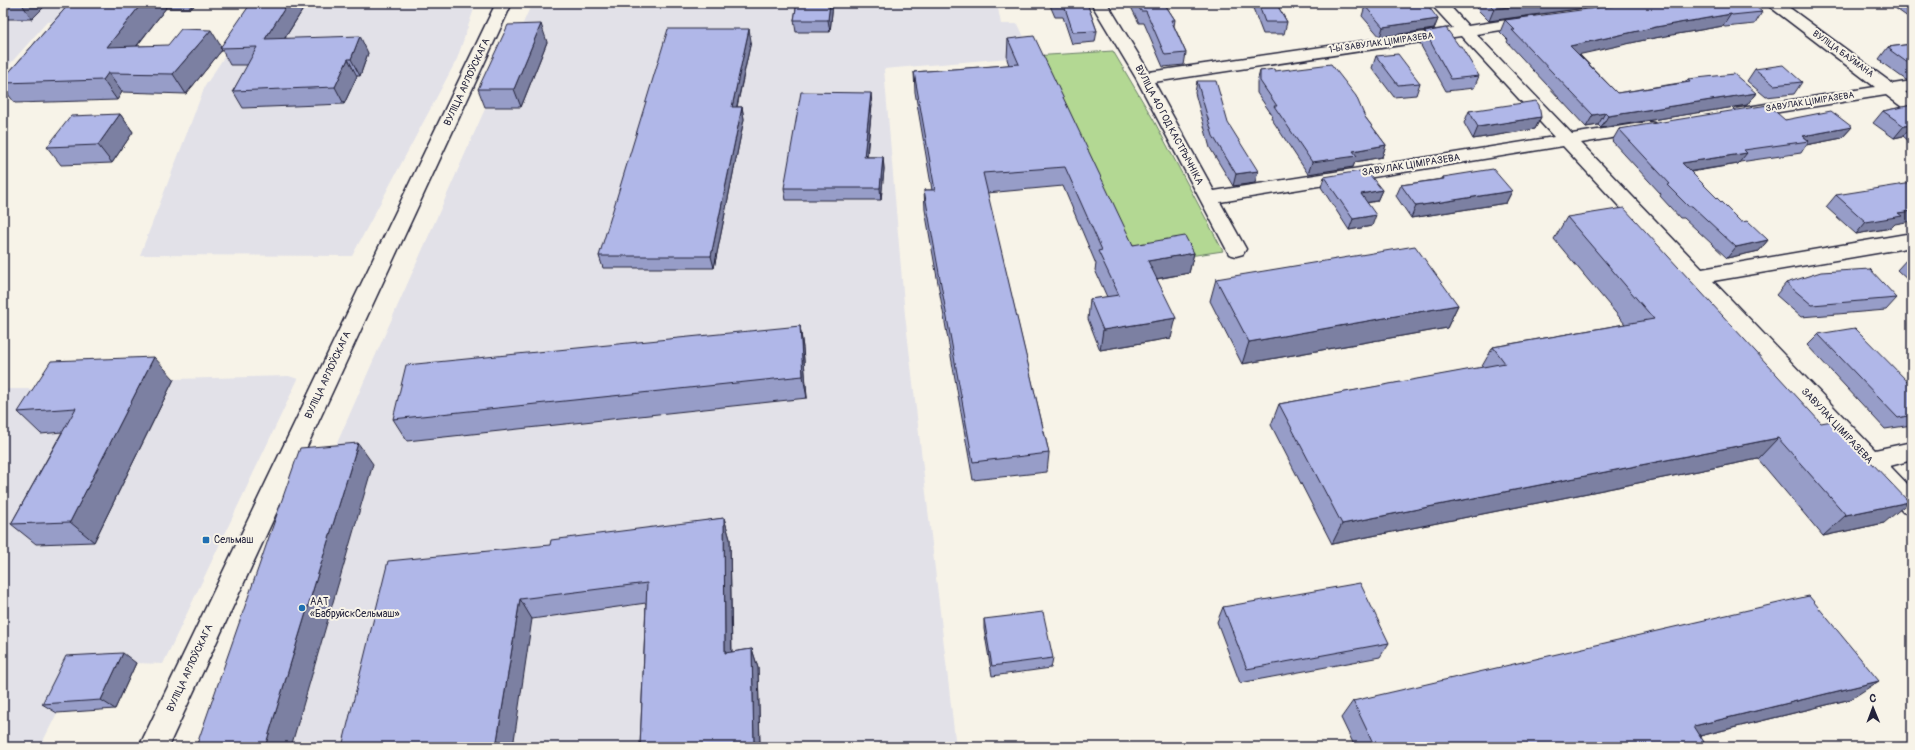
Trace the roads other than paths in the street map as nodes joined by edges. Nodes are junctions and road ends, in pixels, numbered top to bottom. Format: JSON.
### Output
{"nodes":[{"id":1,"x":504,"y":3,"type":"edge"},
{"id":2,"x":1099,"y":3,"type":"edge"},
{"id":3,"x":1438,"y":3,"type":"edge"},
{"id":4,"x":1773,"y":3,"type":"edge"},
{"id":5,"x":1549,"y":19,"type":"edge"},
{"id":6,"x":1463,"y":31,"type":"junction"},
{"id":7,"x":1144,"y":78,"type":"junction"},
{"id":8,"x":1912,"y":86,"type":"edge"},
{"id":9,"x":1890,"y":90,"type":"junction"},
{"id":10,"x":1912,"y":106,"type":"edge"},
{"id":11,"x":1724,"y":115,"type":"edge"},
{"id":12,"x":1661,"y":125,"type":"edge"},
{"id":13,"x":1566,"y":140,"type":"junction"},
{"id":14,"x":1208,"y":198,"type":"junction"},
{"id":15,"x":1912,"y":240,"type":"edge"},
{"id":16,"x":1236,"y":249,"type":"dead end"},
{"id":17,"x":1697,"y":277,"type":"junction"},
{"id":18,"x":1912,"y":451,"type":"edge"},
{"id":19,"x":1870,"y":461,"type":"junction"},
{"id":20,"x":1912,"y":505,"type":"edge"},
{"id":21,"x":153,"y":747,"type":"edge"}],
"edges":[{"from":1,"to":21,"type":"street","name":"ВУЛІЦА АРЛОЎСКАГА"},
{"from":2,"to":7,"type":"street","name":"ВУЛІЦА 40 ГОД КАСТРЫЧНІКА"},
{"from":3,"to":6,"type":"street","name":"ЗАВУЛАК ЦІМІРАЗЕВА"},
{"from":4,"to":9,"type":"street","name":"ВУЛІЦА БАЎМАНА"},
{"from":5,"to":6,"type":"street","name":"1-Ы ЗАВУЛАК ЦІМІРАЗЕВА"},
{"from":6,"to":7,"type":"street","name":"1-Ы ЗАВУЛАК ЦІМІРАЗЕВА"},
{"from":6,"to":13,"type":"street","name":"ЗАВУЛАК ЦІМІРАЗЕВА"},
{"from":7,"to":14,"type":"street","name":"ВУЛІЦА 40 ГОД КАСТРЫЧНІКА"},
{"from":8,"to":9,"type":"street","name":"ЗАВУЛАК ЦІМІРАЗЕВА"},
{"from":9,"to":10,"type":"street","name":"ВУЛІЦА БАЎМАНА"},
{"from":9,"to":11,"type":"street","name":"ЗАВУЛАК ЦІМІРАЗЕВА"},
{"from":12,"to":13,"type":"street","name":"ЗАВУЛАК ЦІМІРАЗЕВА"},
{"from":13,"to":14,"type":"street","name":"ЗАВУЛАК ЦІМІРАЗЕВА"},
{"from":13,"to":17,"type":"street","name":"ЗАВУЛАК ЦІМІРАЗЕВА"},
{"from":14,"to":16,"type":"street","name":"ВУЛІЦА 40 ГОД КАСТРЫЧНІКА"},
{"from":15,"to":17,"type":"street"},
{"from":17,"to":19,"type":"street","name":"ЗАВУЛАК ЦІМІРАЗЕВА"},
{"from":18,"to":19,"type":"street"},
{"from":19,"to":20,"type":"street","name":"ЗАВУЛАК ЦІМІРАЗЕВА"}]}
